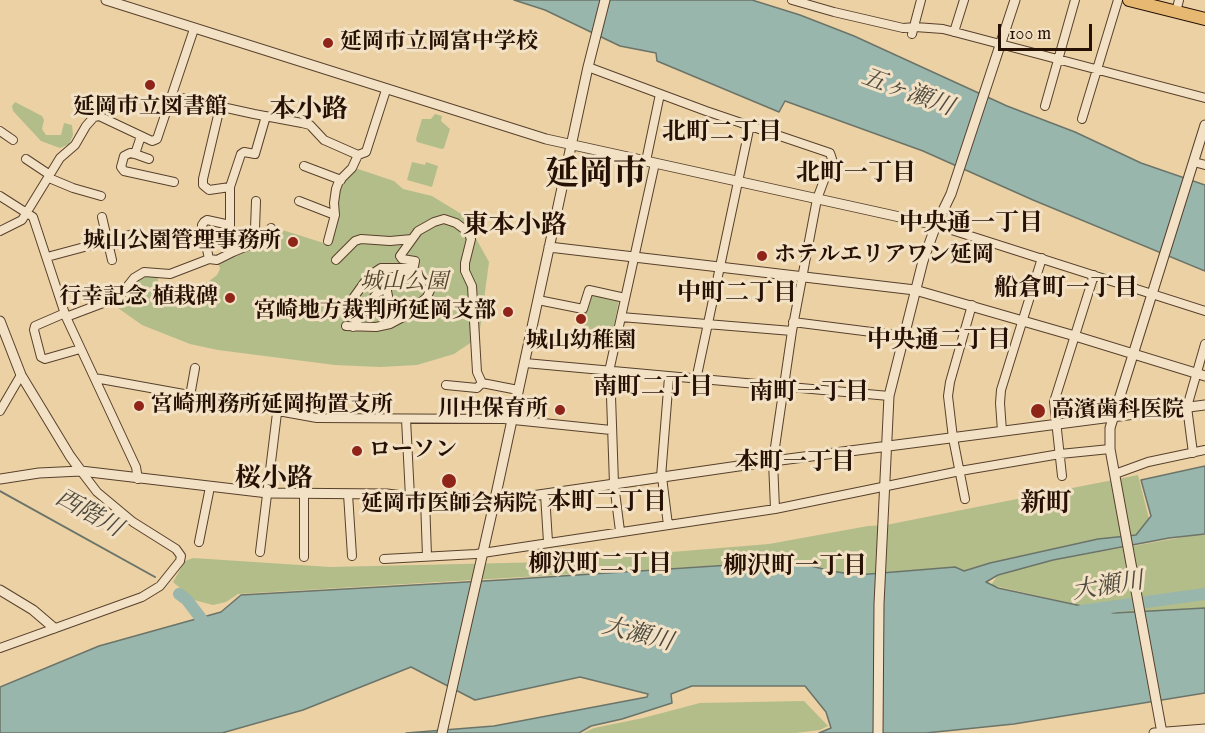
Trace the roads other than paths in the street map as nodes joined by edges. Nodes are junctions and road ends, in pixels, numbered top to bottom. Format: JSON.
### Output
{"nodes":[{"id":1,"x":106,"y":0,"type":"edge"},
{"id":2,"x":605,"y":0,"type":"edge"},
{"id":3,"x":792,"y":0,"type":"edge"},
{"id":4,"x":921,"y":0,"type":"edge"},
{"id":5,"x":964,"y":0,"type":"edge"},
{"id":6,"x":1015,"y":0,"type":"edge"},
{"id":7,"x":1075,"y":0,"type":"edge"},
{"id":8,"x":1118,"y":0,"type":"edge"},
{"id":9,"x":1129,"y":0,"type":"edge"},
{"id":10,"x":1177,"y":6,"type":"edge"},
{"id":11,"x":1205,"y":19,"type":"edge"},
{"id":12,"x":194,"y":29,"type":"junction"},
{"id":13,"x":913,"y":31,"type":"junction"},
{"id":14,"x":954,"y":32,"type":"junction"},
{"id":15,"x":1000,"y":44,"type":"junction"},
{"id":16,"x":1059,"y":60,"type":"junction"},
{"id":17,"x":588,"y":67,"type":"junction"},
{"id":18,"x":1097,"y":70,"type":"junction"},
{"id":19,"x":386,"y":90,"type":"junction"},
{"id":20,"x":660,"y":94,"type":"junction"},
{"id":21,"x":172,"y":96,"type":"junction"},
{"id":22,"x":1205,"y":98,"type":"edge"},
{"id":23,"x":1046,"y":106,"type":"dead end"},
{"id":24,"x":220,"y":107,"type":"junction"},
{"id":25,"x":266,"y":116,"type":"junction"},
{"id":26,"x":1082,"y":119,"type":"dead end"},
{"id":27,"x":1205,"y":124,"type":"edge"},
{"id":28,"x":750,"y":125,"type":"junction"},
{"id":29,"x":2,"y":132,"type":"edge"},
{"id":30,"x":141,"y":136,"type":"junction"},
{"id":31,"x":13,"y":140,"type":"dead end"},
{"id":32,"x":0,"y":143,"type":"edge"},
{"id":33,"x":571,"y":146,"type":"junction"},
{"id":34,"x":135,"y":154,"type":"junction"},
{"id":35,"x":358,"y":155,"type":"junction"},
{"id":36,"x":26,"y":159,"type":"dead end"},
{"id":37,"x":149,"y":159,"type":"dead end"},
{"id":38,"x":651,"y":162,"type":"junction"},
{"id":39,"x":1194,"y":164,"type":"junction"},
{"id":40,"x":1205,"y":165,"type":"edge"},
{"id":41,"x":304,"y":166,"type":"dead end"},
{"id":42,"x":50,"y":176,"type":"junction"},
{"id":43,"x":341,"y":180,"type":"junction"},
{"id":44,"x":738,"y":180,"type":"junction"},
{"id":45,"x":174,"y":182,"type":"dead end"},
{"id":46,"x":230,"y":187,"type":"junction"},
{"id":47,"x":0,"y":196,"type":"edge"},
{"id":48,"x":101,"y":196,"type":"dead end"},
{"id":49,"x":817,"y":199,"type":"junction"},
{"id":50,"x":256,"y":201,"type":"dead end"},
{"id":51,"x":298,"y":201,"type":"dead end"},
{"id":52,"x":26,"y":214,"type":"junction"},
{"id":53,"x":335,"y":214,"type":"junction"},
{"id":54,"x":102,"y":217,"type":"dead end"},
{"id":55,"x":936,"y":225,"type":"junction"},
{"id":56,"x":271,"y":228,"type":"dead end"},
{"id":57,"x":230,"y":229,"type":"junction"},
{"id":58,"x":0,"y":231,"type":"edge"},
{"id":59,"x":133,"y":234,"type":"dead end"},
{"id":60,"x":412,"y":239,"type":"junction"},
{"id":61,"x":107,"y":241,"type":"junction"},
{"id":62,"x":328,"y":241,"type":"dead end"},
{"id":63,"x":549,"y":247,"type":"junction"},
{"id":64,"x":232,"y":252,"type":"junction"},
{"id":65,"x":46,"y":257,"type":"junction"},
{"id":66,"x":634,"y":257,"type":"junction"},
{"id":67,"x":1042,"y":258,"type":"junction"},
{"id":68,"x":209,"y":259,"type":"junction"},
{"id":69,"x":112,"y":260,"type":"dead end"},
{"id":70,"x":336,"y":260,"type":"dead end"},
{"id":71,"x":720,"y":267,"type":"junction"},
{"id":72,"x":383,"y":268,"type":"junction"},
{"id":73,"x":1094,"y":275,"type":"junction"},
{"id":74,"x":802,"y":276,"type":"junction"},
{"id":75,"x":915,"y":290,"type":"junction"},
{"id":76,"x":1152,"y":294,"type":"junction"},
{"id":77,"x":387,"y":296,"type":"dead end"},
{"id":78,"x":625,"y":298,"type":"junction"},
{"id":79,"x":538,"y":300,"type":"junction"},
{"id":80,"x":349,"y":304,"type":"dead end"},
{"id":81,"x":972,"y":305,"type":"junction"},
{"id":82,"x":1205,"y":311,"type":"edge"},
{"id":83,"x":66,"y":315,"type":"junction"},
{"id":84,"x":621,"y":317,"type":"junction"},
{"id":85,"x":1022,"y":320,"type":"junction"},
{"id":86,"x":0,"y":321,"type":"edge"},
{"id":87,"x":794,"y":322,"type":"junction"},
{"id":88,"x":708,"y":325,"type":"junction"},
{"id":89,"x":792,"y":332,"type":"junction"},
{"id":90,"x":903,"y":336,"type":"junction"},
{"id":91,"x":1075,"y":336,"type":"junction"},
{"id":92,"x":1205,"y":344,"type":"edge"},
{"id":93,"x":81,"y":349,"type":"junction"},
{"id":94,"x":1133,"y":354,"type":"junction"},
{"id":95,"x":525,"y":363,"type":"junction"},
{"id":96,"x":195,"y":368,"type":"dead end"},
{"id":97,"x":610,"y":372,"type":"junction"},
{"id":98,"x":1200,"y":374,"type":"edge"},
{"id":99,"x":21,"y":375,"type":"junction"},
{"id":100,"x":669,"y":377,"type":"junction"},
{"id":101,"x":95,"y":378,"type":"junction"},
{"id":102,"x":696,"y":380,"type":"junction"},
{"id":103,"x":483,"y":383,"type":"junction"},
{"id":104,"x":446,"y":385,"type":"dead end"},
{"id":105,"x":784,"y":387,"type":"junction"},
{"id":106,"x":518,"y":390,"type":"junction"},
{"id":107,"x":190,"y":396,"type":"junction"},
{"id":108,"x":889,"y":396,"type":"junction"},
{"id":109,"x":1205,"y":405,"type":"edge"},
{"id":110,"x":1187,"y":407,"type":"junction"},
{"id":111,"x":0,"y":411,"type":"edge"},
{"id":112,"x":277,"y":413,"type":"junction"},
{"id":113,"x":1113,"y":418,"type":"junction"},
{"id":114,"x":406,"y":419,"type":"junction"},
{"id":115,"x":511,"y":420,"type":"junction"},
{"id":116,"x":1056,"y":424,"type":"junction"},
{"id":117,"x":611,"y":430,"type":"junction"},
{"id":118,"x":1002,"y":431,"type":"junction"},
{"id":119,"x":953,"y":438,"type":"junction"},
{"id":120,"x":888,"y":446,"type":"junction"},
{"id":121,"x":1110,"y":449,"type":"junction"},
{"id":122,"x":1205,"y":450,"type":"edge"},
{"id":123,"x":1193,"y":453,"type":"junction"},
{"id":124,"x":1060,"y":454,"type":"junction"},
{"id":125,"x":773,"y":461,"type":"junction"},
{"id":126,"x":81,"y":471,"type":"junction"},
{"id":127,"x":960,"y":471,"type":"junction"},
{"id":128,"x":1115,"y":475,"type":"junction"},
{"id":129,"x":1062,"y":476,"type":"dead end"},
{"id":130,"x":662,"y":477,"type":"junction"},
{"id":131,"x":0,"y":479,"type":"edge"},
{"id":132,"x":138,"y":479,"type":"junction"},
{"id":133,"x":614,"y":484,"type":"junction"},
{"id":134,"x":210,"y":487,"type":"junction"},
{"id":135,"x":885,"y":488,"type":"junction"},
{"id":136,"x":268,"y":493,"type":"junction"},
{"id":137,"x":304,"y":494,"type":"junction"},
{"id":138,"x":348,"y":494,"type":"junction"},
{"id":139,"x":545,"y":494,"type":"junction"},
{"id":140,"x":410,"y":496,"type":"junction"},
{"id":141,"x":425,"y":499,"type":"junction"},
{"id":142,"x":495,"y":499,"type":"junction"},
{"id":143,"x":965,"y":499,"type":"dead end"},
{"id":144,"x":775,"y":509,"type":"junction"},
{"id":145,"x":668,"y":525,"type":"junction"},
{"id":146,"x":620,"y":531,"type":"junction"},
{"id":147,"x":199,"y":542,"type":"dead end"},
{"id":148,"x":548,"y":542,"type":"junction"},
{"id":149,"x":260,"y":552,"type":"dead end"},
{"id":150,"x":352,"y":556,"type":"dead end"},
{"id":151,"x":427,"y":556,"type":"junction"},
{"id":152,"x":481,"y":556,"type":"junction"},
{"id":153,"x":304,"y":557,"type":"dead end"},
{"id":154,"x":384,"y":559,"type":"dead end"},
{"id":155,"x":0,"y":590,"type":"edge"},
{"id":156,"x":54,"y":628,"type":"junction"},
{"id":157,"x":0,"y":648,"type":"edge"},
{"id":158,"x":1205,"y":729,"type":"edge"},
{"id":159,"x":1160,"y":732,"type":"edge"},
{"id":160,"x":442,"y":733,"type":"edge"},
{"id":161,"x":878,"y":733,"type":"edge"}],
"edges":[{"from":1,"to":12,"type":"street"},
{"from":2,"to":17,"type":"street"},
{"from":3,"to":13,"type":"street"},
{"from":4,"to":13,"type":"street"},
{"from":5,"to":14,"type":"street"},
{"from":6,"to":15,"type":"street"},
{"from":7,"to":16,"type":"street"},
{"from":8,"to":18,"type":"street"},
{"from":9,"to":10,"type":"highway"},
{"from":10,"to":11,"type":"highway"},
{"from":12,"to":19,"type":"street"},
{"from":12,"to":21,"type":"street"},
{"from":13,"to":14,"type":"street"},
{"from":14,"to":15,"type":"street"},
{"from":15,"to":16,"type":"street"},
{"from":15,"to":55,"type":"street"},
{"from":16,"to":18,"type":"street"},
{"from":16,"to":23,"type":"street"},
{"from":17,"to":20,"type":"street"},
{"from":17,"to":33,"type":"street"},
{"from":18,"to":22,"type":"street"},
{"from":18,"to":26,"type":"street"},
{"from":19,"to":33,"type":"street"},
{"from":19,"to":35,"type":"street"},
{"from":20,"to":28,"type":"street"},
{"from":20,"to":38,"type":"street"},
{"from":21,"to":24,"type":"street"},
{"from":21,"to":30,"type":"street"},
{"from":24,"to":25,"type":"street"},
{"from":24,"to":46,"type":"street"},
{"from":25,"to":35,"type":"street"},
{"from":25,"to":46,"type":"street"},
{"from":27,"to":39,"type":"street"},
{"from":28,"to":44,"type":"street"},
{"from":28,"to":49,"type":"street"},
{"from":29,"to":31,"type":"street"},
{"from":29,"to":32,"type":"street"},
{"from":30,"to":34,"type":"street"},
{"from":30,"to":42,"type":"street"},
{"from":33,"to":38,"type":"street"},
{"from":33,"to":63,"type":"street"},
{"from":34,"to":37,"type":"street"},
{"from":34,"to":45,"type":"street"},
{"from":35,"to":43,"type":"street"},
{"from":36,"to":42,"type":"street"},
{"from":38,"to":44,"type":"street"},
{"from":38,"to":66,"type":"street"},
{"from":39,"to":40,"type":"street"},
{"from":39,"to":76,"type":"street"},
{"from":41,"to":43,"type":"street"},
{"from":42,"to":48,"type":"street"},
{"from":42,"to":52,"type":"street"},
{"from":43,"to":53,"type":"street"},
{"from":44,"to":49,"type":"street"},
{"from":44,"to":71,"type":"street"},
{"from":46,"to":57,"type":"street"},
{"from":47,"to":52,"type":"street"},
{"from":49,"to":55,"type":"street"},
{"from":49,"to":74,"type":"street"},
{"from":50,"to":57,"type":"street"},
{"from":51,"to":53,"type":"street"},
{"from":52,"to":58,"type":"street"},
{"from":52,"to":65,"type":"street"},
{"from":53,"to":62,"type":"street"},
{"from":54,"to":61,"type":"street"},
{"from":55,"to":67,"type":"street"},
{"from":55,"to":75,"type":"street"},
{"from":56,"to":64,"type":"street"},
{"from":57,"to":64,"type":"street"},
{"from":57,"to":68,"type":"street"},
{"from":59,"to":61,"type":"street"},
{"from":60,"to":70,"type":"street"},
{"from":60,"to":72,"type":"street"},
{"from":60,"to":103,"type":"street"},
{"from":61,"to":65,"type":"street"},
{"from":61,"to":69,"type":"street"},
{"from":63,"to":66,"type":"street"},
{"from":63,"to":79,"type":"street"},
{"from":64,"to":68,"type":"street"},
{"from":65,"to":83,"type":"street"},
{"from":66,"to":71,"type":"street"},
{"from":66,"to":78,"type":"street"},
{"from":67,"to":73,"type":"street"},
{"from":67,"to":85,"type":"street"},
{"from":68,"to":83,"type":"street"},
{"from":71,"to":74,"type":"street"},
{"from":71,"to":88,"type":"street"},
{"from":72,"to":77,"type":"street"},
{"from":72,"to":80,"type":"street"},
{"from":73,"to":76,"type":"street"},
{"from":73,"to":91,"type":"street"},
{"from":74,"to":75,"type":"street"},
{"from":74,"to":87,"type":"street"},
{"from":75,"to":81,"type":"street"},
{"from":75,"to":90,"type":"street"},
{"from":76,"to":82,"type":"street"},
{"from":76,"to":94,"type":"street"},
{"from":78,"to":79,"type":"street"},
{"from":78,"to":84,"type":"street"},
{"from":79,"to":95,"type":"street"},
{"from":81,"to":85,"type":"street"},
{"from":81,"to":119,"type":"street"},
{"from":83,"to":93,"type":"street"},
{"from":83,"to":93,"type":"street"},
{"from":84,"to":88,"type":"street"},
{"from":84,"to":97,"type":"street"},
{"from":85,"to":91,"type":"street"},
{"from":85,"to":118,"type":"street"},
{"from":86,"to":99,"type":"street"},
{"from":87,"to":89,"type":"street"},
{"from":87,"to":90,"type":"street"},
{"from":88,"to":89,"type":"street"},
{"from":88,"to":102,"type":"street"},
{"from":89,"to":105,"type":"street"},
{"from":90,"to":108,"type":"street"},
{"from":91,"to":94,"type":"street"},
{"from":91,"to":116,"type":"street"},
{"from":92,"to":98,"type":"street"},
{"from":93,"to":101,"type":"street"},
{"from":94,"to":98,"type":"street"},
{"from":94,"to":113,"type":"street"},
{"from":95,"to":97,"type":"street"},
{"from":95,"to":106,"type":"street"},
{"from":96,"to":107,"type":"street"},
{"from":97,"to":100,"type":"street"},
{"from":97,"to":117,"type":"street"},
{"from":98,"to":110,"type":"street"},
{"from":99,"to":111,"type":"street"},
{"from":99,"to":126,"type":"street"},
{"from":100,"to":102,"type":"street"},
{"from":100,"to":130,"type":"street"},
{"from":101,"to":107,"type":"street"},
{"from":101,"to":132,"type":"street"},
{"from":102,"to":105,"type":"street"},
{"from":103,"to":104,"type":"street"},
{"from":103,"to":106,"type":"street"},
{"from":105,"to":108,"type":"street"},
{"from":105,"to":125,"type":"street"},
{"from":106,"to":115,"type":"street"},
{"from":107,"to":112,"type":"street"},
{"from":108,"to":120,"type":"street"},
{"from":109,"to":110,"type":"street"},
{"from":110,"to":113,"type":"street"},
{"from":110,"to":123,"type":"street"},
{"from":112,"to":114,"type":"street"},
{"from":112,"to":136,"type":"street"},
{"from":113,"to":116,"type":"street"},
{"from":113,"to":121,"type":"street"},
{"from":114,"to":115,"type":"street"},
{"from":114,"to":140,"type":"street"},
{"from":115,"to":117,"type":"street"},
{"from":115,"to":142,"type":"street"},
{"from":116,"to":118,"type":"street"},
{"from":116,"to":124,"type":"street"},
{"from":117,"to":133,"type":"street"},
{"from":118,"to":119,"type":"street"},
{"from":119,"to":120,"type":"street"},
{"from":119,"to":127,"type":"street"},
{"from":120,"to":125,"type":"street"},
{"from":120,"to":135,"type":"street"},
{"from":121,"to":124,"type":"street"},
{"from":121,"to":128,"type":"street"},
{"from":122,"to":123,"type":"street"},
{"from":123,"to":128,"type":"street"},
{"from":124,"to":127,"type":"street"},
{"from":124,"to":129,"type":"street"},
{"from":125,"to":130,"type":"street"},
{"from":125,"to":144,"type":"street"},
{"from":126,"to":131,"type":"street"},
{"from":126,"to":132,"type":"street"},
{"from":126,"to":156,"type":"street"},
{"from":127,"to":135,"type":"street"},
{"from":127,"to":143,"type":"street"},
{"from":128,"to":159,"type":"street"},
{"from":130,"to":133,"type":"street"},
{"from":130,"to":145,"type":"street"},
{"from":132,"to":134,"type":"street"},
{"from":133,"to":139,"type":"street"},
{"from":133,"to":146,"type":"street"},
{"from":134,"to":136,"type":"street"},
{"from":134,"to":147,"type":"street"},
{"from":135,"to":144,"type":"street"},
{"from":135,"to":161,"type":"street"},
{"from":136,"to":137,"type":"street"},
{"from":136,"to":149,"type":"street"},
{"from":137,"to":138,"type":"street"},
{"from":137,"to":153,"type":"street"},
{"from":138,"to":140,"type":"street"},
{"from":138,"to":150,"type":"street"},
{"from":139,"to":142,"type":"street"},
{"from":139,"to":148,"type":"street"},
{"from":140,"to":141,"type":"street"},
{"from":141,"to":142,"type":"street"},
{"from":141,"to":151,"type":"street"},
{"from":142,"to":152,"type":"street"},
{"from":144,"to":145,"type":"street"},
{"from":145,"to":146,"type":"street"},
{"from":146,"to":148,"type":"street"},
{"from":148,"to":152,"type":"street"},
{"from":151,"to":152,"type":"street"},
{"from":151,"to":154,"type":"street"},
{"from":152,"to":160,"type":"street"},
{"from":155,"to":156,"type":"street"},
{"from":156,"to":157,"type":"street"},
{"from":158,"to":159,"type":"street"}]}
